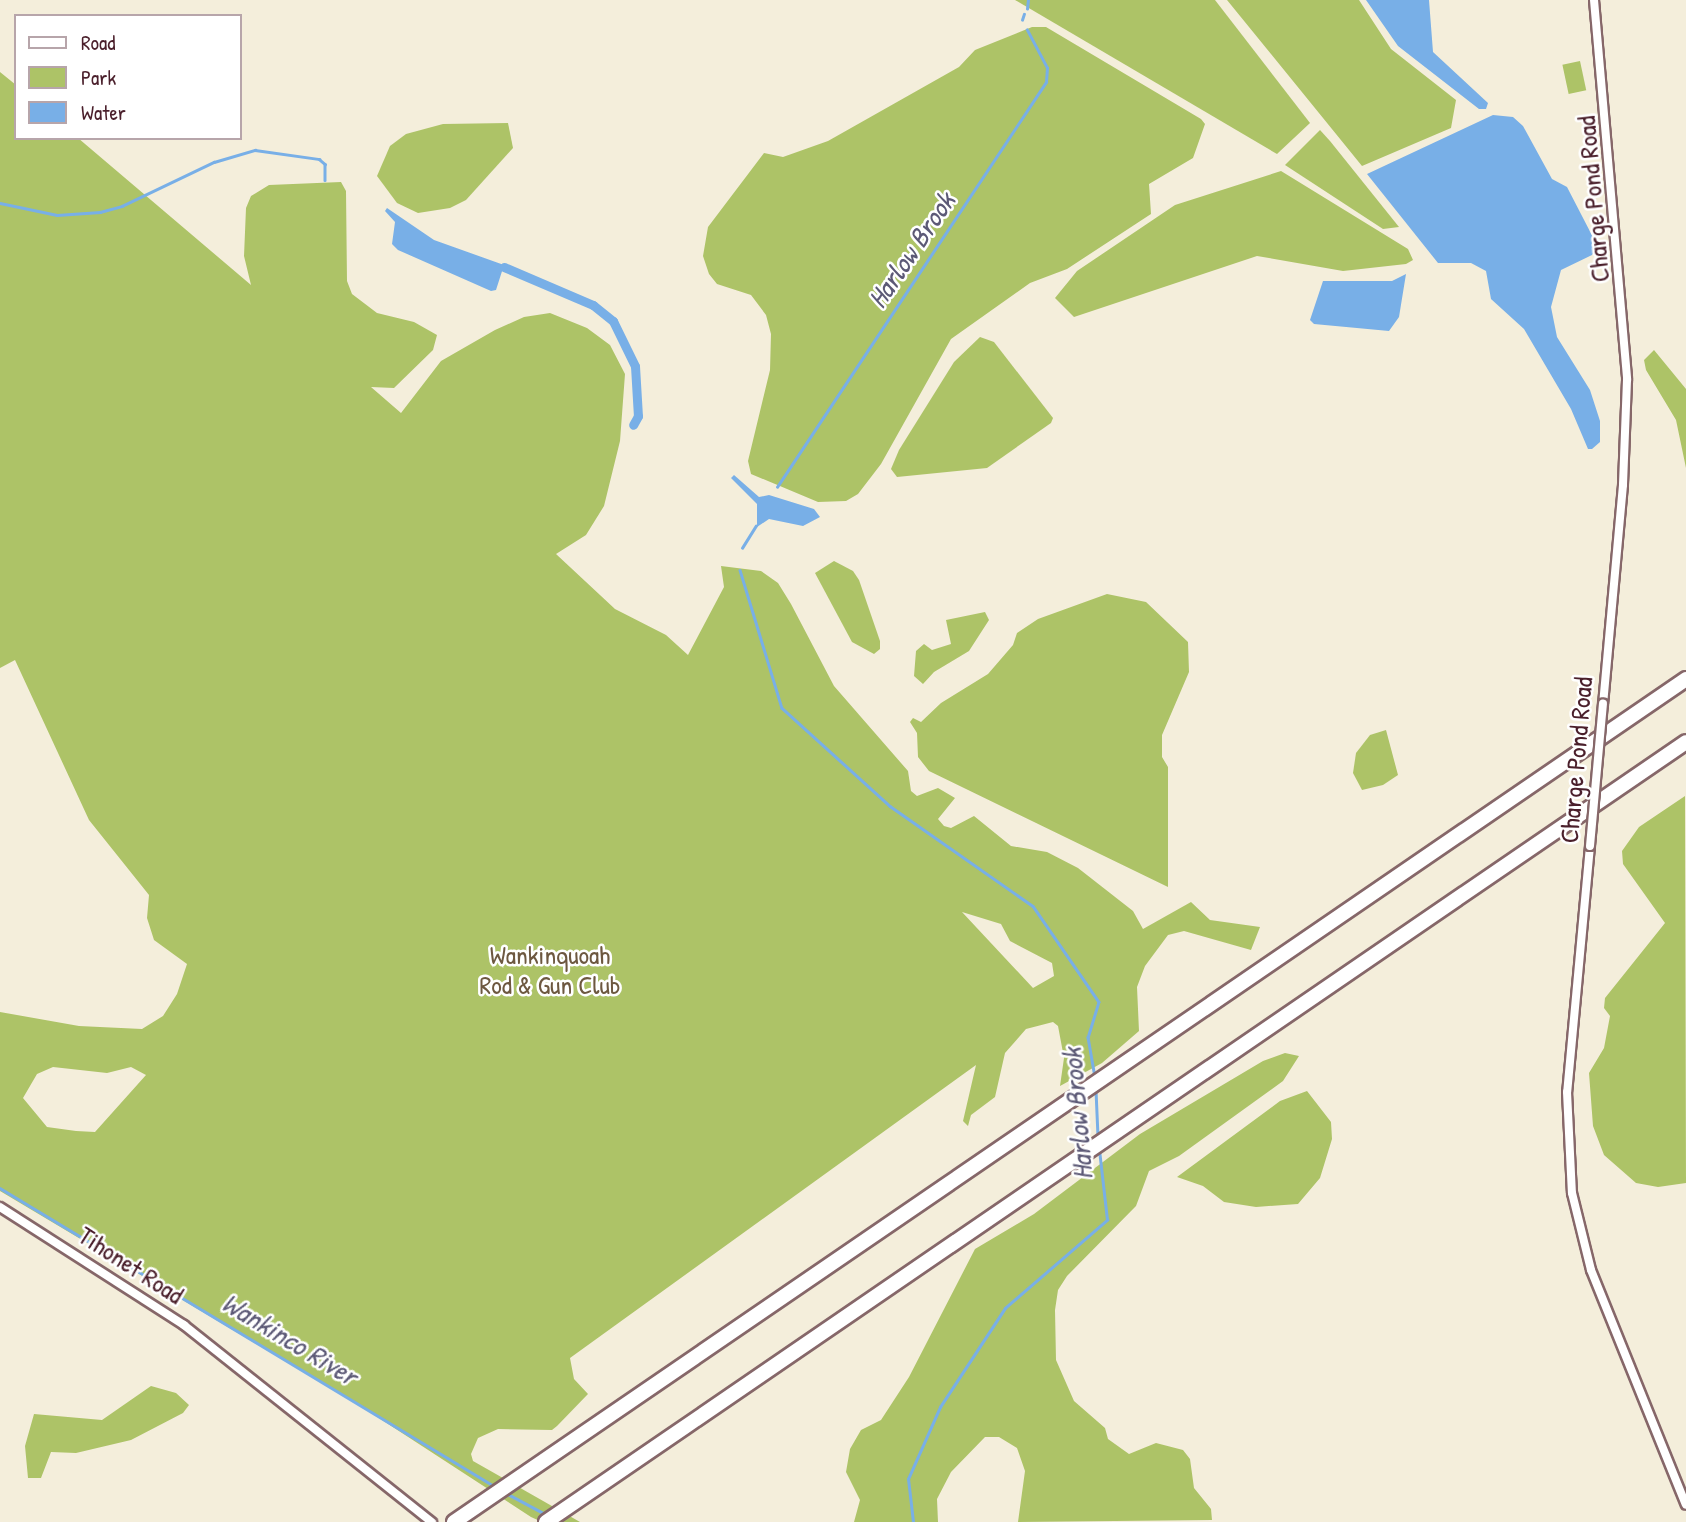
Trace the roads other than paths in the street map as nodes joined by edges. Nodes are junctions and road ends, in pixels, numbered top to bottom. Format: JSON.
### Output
{"nodes":[{"id":1,"x":1594,"y":0,"type":"edge"},
{"id":2,"x":1686,"y":679,"type":"edge"},
{"id":3,"x":1686,"y":742,"type":"edge"},
{"id":4,"x":0,"y":1207,"type":"edge"},
{"id":5,"x":1686,"y":1505,"type":"edge"},
{"id":6,"x":430,"y":1520,"type":"edge"},
{"id":7,"x":454,"y":1522,"type":"edge"},
{"id":8,"x":546,"y":1522,"type":"edge"}],
"edges":[{"from":1,"to":5,"type":"street","name":"Charge Pond Road","bridge":true},
{"from":2,"to":7,"type":"highway"},
{"from":3,"to":8,"type":"highway"},
{"from":4,"to":6,"type":"street","name":"Tihonet Road"}]}
